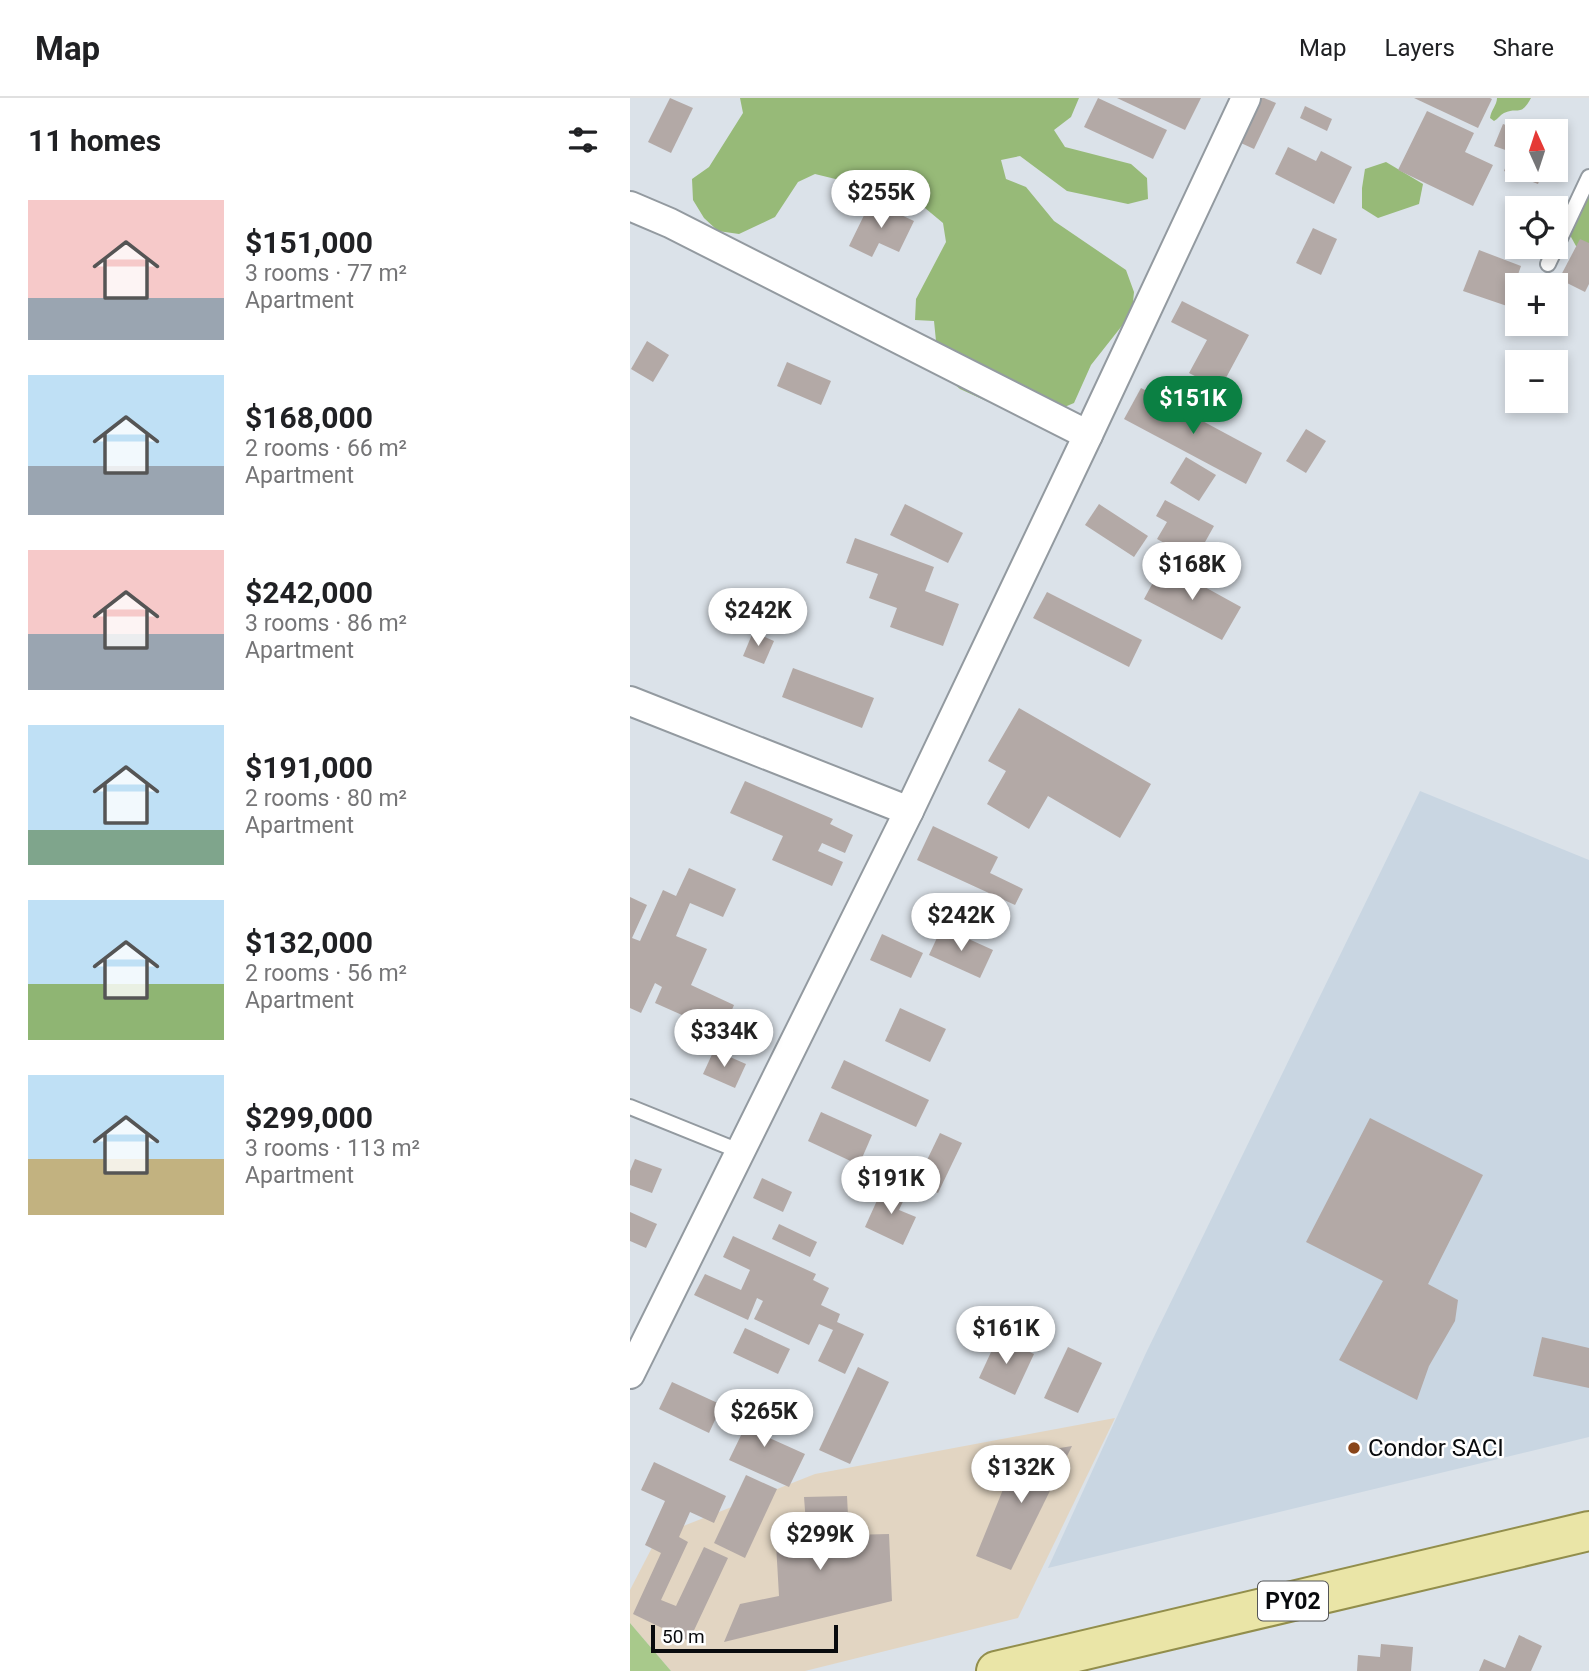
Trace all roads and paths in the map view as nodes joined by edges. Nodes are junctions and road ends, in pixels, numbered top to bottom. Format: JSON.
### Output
{"nodes":[{"id":1,"x":1246,"y":98,"type":"edge"},
{"id":2,"x":1589,"y":177,"type":"edge"},
{"id":3,"x":630,"y":206,"type":"edge"},
{"id":4,"x":1548,"y":264,"type":"dead end"},
{"id":5,"x":1088,"y":435,"type":"junction"},
{"id":6,"x":630,"y":701,"type":"edge"},
{"id":7,"x":909,"y":811,"type":"junction"},
{"id":8,"x":630,"y":1107,"type":"edge"},
{"id":9,"x":739,"y":1151,"type":"junction"},
{"id":10,"x":630,"y":1374,"type":"edge"},
{"id":11,"x":1589,"y":1531,"type":"edge"},
{"id":12,"x":996,"y":1671,"type":"edge"}],
"edges":[{"from":1,"to":5,"type":"street"},
{"from":2,"to":4,"type":"lane"},
{"from":3,"to":5,"type":"street"},
{"from":5,"to":7,"type":"street"},
{"from":6,"to":7,"type":"street"},
{"from":7,"to":9,"type":"street"},
{"from":8,"to":9,"type":"lane"},
{"from":9,"to":10,"type":"street"},
{"from":11,"to":12,"type":"main road","number":"PY02"}]}
